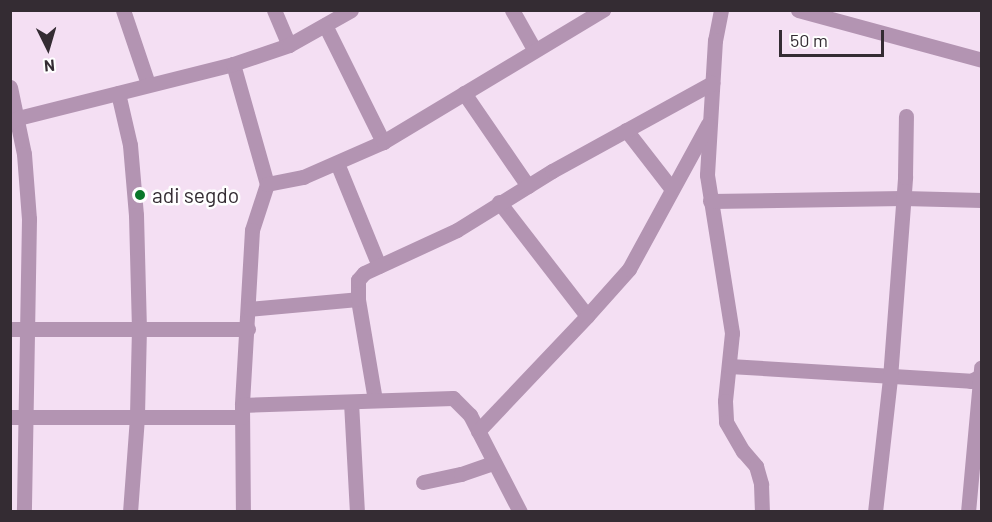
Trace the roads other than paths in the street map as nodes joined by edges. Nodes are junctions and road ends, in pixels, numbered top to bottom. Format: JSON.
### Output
{"nodes":[{"id":1,"x":123,"y":10,"type":"edge"},
{"id":2,"x":274,"y":10,"type":"edge"},
{"id":3,"x":351,"y":10,"type":"edge"},
{"id":4,"x":512,"y":10,"type":"edge"},
{"id":5,"x":603,"y":10,"type":"edge"},
{"id":6,"x":721,"y":10,"type":"edge"},
{"id":7,"x":798,"y":10,"type":"edge"},
{"id":8,"x":325,"y":25,"type":"junction"},
{"id":9,"x":289,"y":45,"type":"junction"},
{"id":10,"x":534,"y":50,"type":"junction"},
{"id":11,"x":981,"y":60,"type":"edge"},
{"id":12,"x":232,"y":64,"type":"junction"},
{"id":13,"x":712,"y":83,"type":"junction"},
{"id":14,"x":148,"y":84,"type":"junction"},
{"id":15,"x":10,"y":87,"type":"edge"},
{"id":16,"x":118,"y":93,"type":"junction"},
{"id":17,"x":464,"y":93,"type":"junction"},
{"id":18,"x":906,"y":116,"type":"dead end"},
{"id":19,"x":14,"y":120,"type":"edge"},
{"id":20,"x":710,"y":120,"type":"junction"},
{"id":21,"x":626,"y":130,"type":"junction"},
{"id":22,"x":383,"y":142,"type":"junction"},
{"id":23,"x":337,"y":163,"type":"junction"},
{"id":24,"x":267,"y":184,"type":"junction"},
{"id":25,"x":528,"y":186,"type":"junction"},
{"id":26,"x":671,"y":188,"type":"junction"},
{"id":27,"x":903,"y":198,"type":"junction"},
{"id":28,"x":710,"y":201,"type":"junction"},
{"id":29,"x":981,"y":201,"type":"edge"},
{"id":30,"x":499,"y":202,"type":"junction"},
{"id":31,"x":379,"y":266,"type":"junction"},
{"id":32,"x":358,"y":299,"type":"junction"},
{"id":33,"x":249,"y":309,"type":"junction"},
{"id":34,"x":587,"y":316,"type":"junction"},
{"id":35,"x":139,"y":327,"type":"junction"},
{"id":36,"x":18,"y":329,"type":"edge"},
{"id":37,"x":248,"y":329,"type":"junction"},
{"id":38,"x":729,"y":366,"type":"junction"},
{"id":39,"x":981,"y":372,"type":"edge"},
{"id":40,"x":890,"y":378,"type":"junction"},
{"id":41,"x":375,"y":400,"type":"junction"},
{"id":42,"x":351,"y":402,"type":"junction"},
{"id":43,"x":242,"y":411,"type":"junction"},
{"id":44,"x":27,"y":416,"type":"junction"},
{"id":45,"x":10,"y":417,"type":"edge"},
{"id":46,"x":137,"y":417,"type":"junction"},
{"id":47,"x":478,"y":431,"type":"junction"},
{"id":48,"x":493,"y":464,"type":"junction"},
{"id":49,"x":423,"y":482,"type":"dead end"},
{"id":50,"x":24,"y":512,"type":"edge"},
{"id":51,"x":130,"y":512,"type":"edge"},
{"id":52,"x":243,"y":512,"type":"edge"},
{"id":53,"x":357,"y":512,"type":"edge"},
{"id":54,"x":520,"y":512,"type":"edge"},
{"id":55,"x":762,"y":512,"type":"edge"},
{"id":56,"x":876,"y":512,"type":"edge"},
{"id":57,"x":968,"y":512,"type":"edge"}],
"edges":[{"from":1,"to":14,"type":"street"},
{"from":2,"to":9,"type":"street"},
{"from":3,"to":8,"type":"street"},
{"from":4,"to":10,"type":"street"},
{"from":5,"to":10,"type":"street"},
{"from":6,"to":13,"type":"street"},
{"from":7,"to":11,"type":"street"},
{"from":8,"to":9,"type":"street"},
{"from":8,"to":22,"type":"street"},
{"from":9,"to":12,"type":"street"},
{"from":10,"to":17,"type":"street"},
{"from":12,"to":14,"type":"street"},
{"from":12,"to":24,"type":"street"},
{"from":13,"to":20,"type":"street"},
{"from":13,"to":21,"type":"street"},
{"from":14,"to":16,"type":"street"},
{"from":15,"to":19,"type":"street"},
{"from":16,"to":19,"type":"street"},
{"from":16,"to":35,"type":"street"},
{"from":17,"to":22,"type":"street"},
{"from":17,"to":25,"type":"street"},
{"from":18,"to":27,"type":"street"},
{"from":19,"to":36,"type":"street"},
{"from":20,"to":26,"type":"street"},
{"from":20,"to":28,"type":"street"},
{"from":21,"to":25,"type":"street"},
{"from":21,"to":26,"type":"street"},
{"from":22,"to":23,"type":"street"},
{"from":23,"to":24,"type":"street"},
{"from":23,"to":31,"type":"street"},
{"from":24,"to":33,"type":"street"},
{"from":25,"to":30,"type":"street"},
{"from":26,"to":34,"type":"street"},
{"from":27,"to":28,"type":"street"},
{"from":27,"to":29,"type":"street"},
{"from":27,"to":40,"type":"street"},
{"from":28,"to":38,"type":"street"},
{"from":30,"to":31,"type":"street"},
{"from":30,"to":34,"type":"street"},
{"from":31,"to":32,"type":"street"},
{"from":32,"to":33,"type":"street"},
{"from":32,"to":41,"type":"street"},
{"from":33,"to":37,"type":"street"},
{"from":34,"to":47,"type":"street"},
{"from":35,"to":36,"type":"street"},
{"from":35,"to":37,"type":"street"},
{"from":35,"to":46,"type":"street"},
{"from":36,"to":44,"type":"street"},
{"from":37,"to":43,"type":"street"},
{"from":38,"to":40,"type":"street"},
{"from":38,"to":55,"type":"street"},
{"from":39,"to":40,"type":"street"},
{"from":39,"to":57,"type":"street"},
{"from":40,"to":56,"type":"street"},
{"from":41,"to":42,"type":"street"},
{"from":41,"to":47,"type":"street"},
{"from":42,"to":43,"type":"street"},
{"from":42,"to":53,"type":"street"},
{"from":43,"to":46,"type":"street"},
{"from":43,"to":52,"type":"street"},
{"from":44,"to":45,"type":"street"},
{"from":44,"to":46,"type":"street"},
{"from":44,"to":50,"type":"street"},
{"from":46,"to":51,"type":"street"},
{"from":47,"to":48,"type":"street"},
{"from":48,"to":49,"type":"street"},
{"from":48,"to":54,"type":"street"}]}
